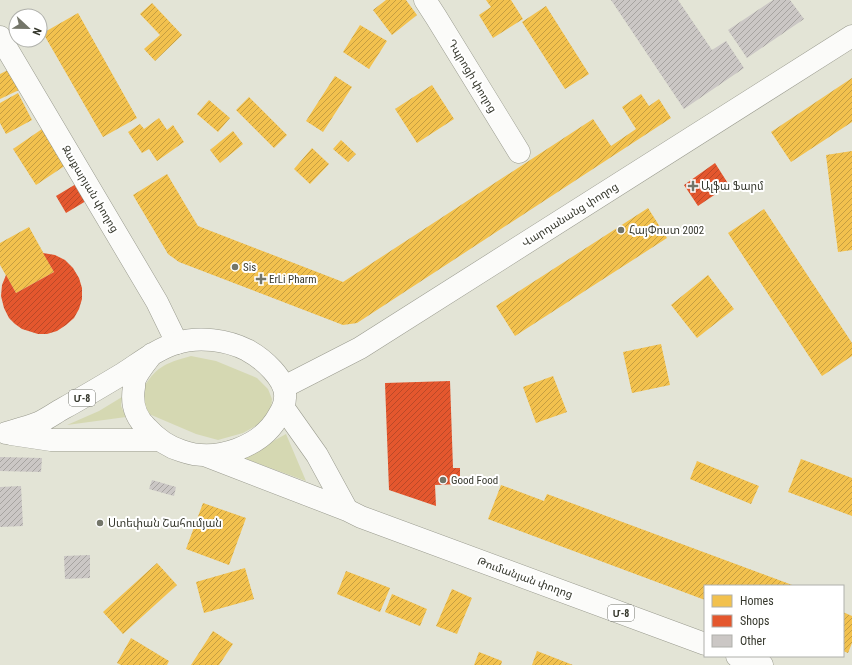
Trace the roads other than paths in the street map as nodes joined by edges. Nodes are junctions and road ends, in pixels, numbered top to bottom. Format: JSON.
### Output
{"nodes":[{"id":1,"x":424,"y":0,"type":"edge"},
{"id":2,"x":852,"y":36,"type":"edge"},
{"id":3,"x":0,"y":37,"type":"edge"},
{"id":4,"x":519,"y":152,"type":"dead end"},
{"id":5,"x":177,"y":343,"type":"junction"},
{"id":6,"x":152,"y":354,"type":"junction"},
{"id":7,"x":284,"y":397,"type":"junction"},
{"id":8,"x":3,"y":433,"type":"edge"},
{"id":9,"x":160,"y":440,"type":"junction"},
{"id":10,"x":206,"y":455,"type":"junction"},
{"id":11,"x":347,"y":510,"type":"junction"},
{"id":12,"x":704,"y":644,"type":"edge"},
{"id":13,"x":740,"y":657,"type":"edge"},
{"id":14,"x":762,"y":665,"type":"edge"}],
"edges":[{"from":1,"to":4,"type":"main road","name":"Դպրոցի փողոց"},
{"from":2,"to":7,"type":"main road","name":"Վարդանանց փողոց"},
{"from":3,"to":5,"type":"main road","name":"Զաքարյան փողոց"},
{"from":5,"to":6,"type":"main road"},
{"from":5,"to":7,"type":"main road"},
{"from":6,"to":8,"type":"main road","number":"Մ-8"},
{"from":6,"to":9,"type":"main road"},
{"from":7,"to":10,"type":"main road"},
{"from":7,"to":11,"type":"main road"},
{"from":8,"to":9,"type":"main road","number":"Մ-8"},
{"from":9,"to":10,"type":"main road"},
{"from":10,"to":11,"type":"main road","number":"Մ-8"},
{"from":11,"to":12,"type":"main road","name":"Թումանյան փողոց","number":"Մ-8"},
{"from":13,"to":14,"type":"main road"}]}
